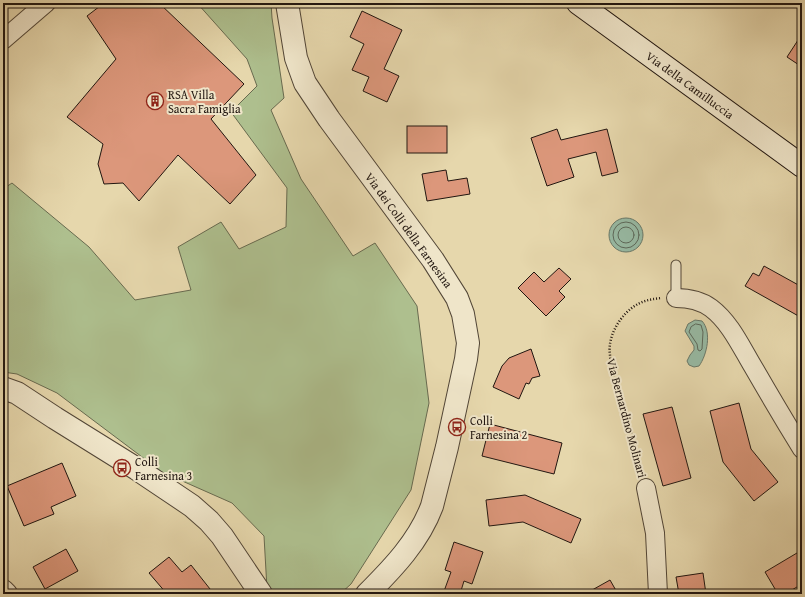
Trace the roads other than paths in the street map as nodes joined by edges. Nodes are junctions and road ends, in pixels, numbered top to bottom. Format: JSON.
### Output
{"nodes":[{"id":1,"x":46,"y":3,"type":"edge"},
{"id":2,"x":287,"y":3,"type":"edge"},
{"id":3,"x":578,"y":3,"type":"edge"},
{"id":4,"x":3,"y":40,"type":"edge"},
{"id":5,"x":802,"y":166,"type":"edge"},
{"id":6,"x":676,"y":265,"type":"dead end"},
{"id":7,"x":676,"y":298,"type":"joint"},
{"id":8,"x":3,"y":388,"type":"edge"},
{"id":9,"x":802,"y":449,"type":"edge"},
{"id":10,"x":646,"y":488,"type":"road end"},
{"id":11,"x":3,"y":591,"type":"edge"},
{"id":12,"x":6,"y":594,"type":"edge"},
{"id":13,"x":261,"y":594,"type":"edge"},
{"id":14,"x":367,"y":594,"type":"edge"},
{"id":15,"x":658,"y":594,"type":"edge"}],
"edges":[{"from":1,"to":4,"type":"street"},
{"from":2,"to":14,"type":"street","name":"Via dei Colli della Farnesina"},
{"from":3,"to":5,"type":"street","name":"Via della Camilluccia"},
{"from":6,"to":7,"type":"lane"},
{"from":7,"to":9,"type":"street"},
{"from":8,"to":13,"type":"street"},
{"from":10,"to":15,"type":"street","name":"Via Bernardino Molinari"},
{"from":11,"to":12,"type":"street"}]}
